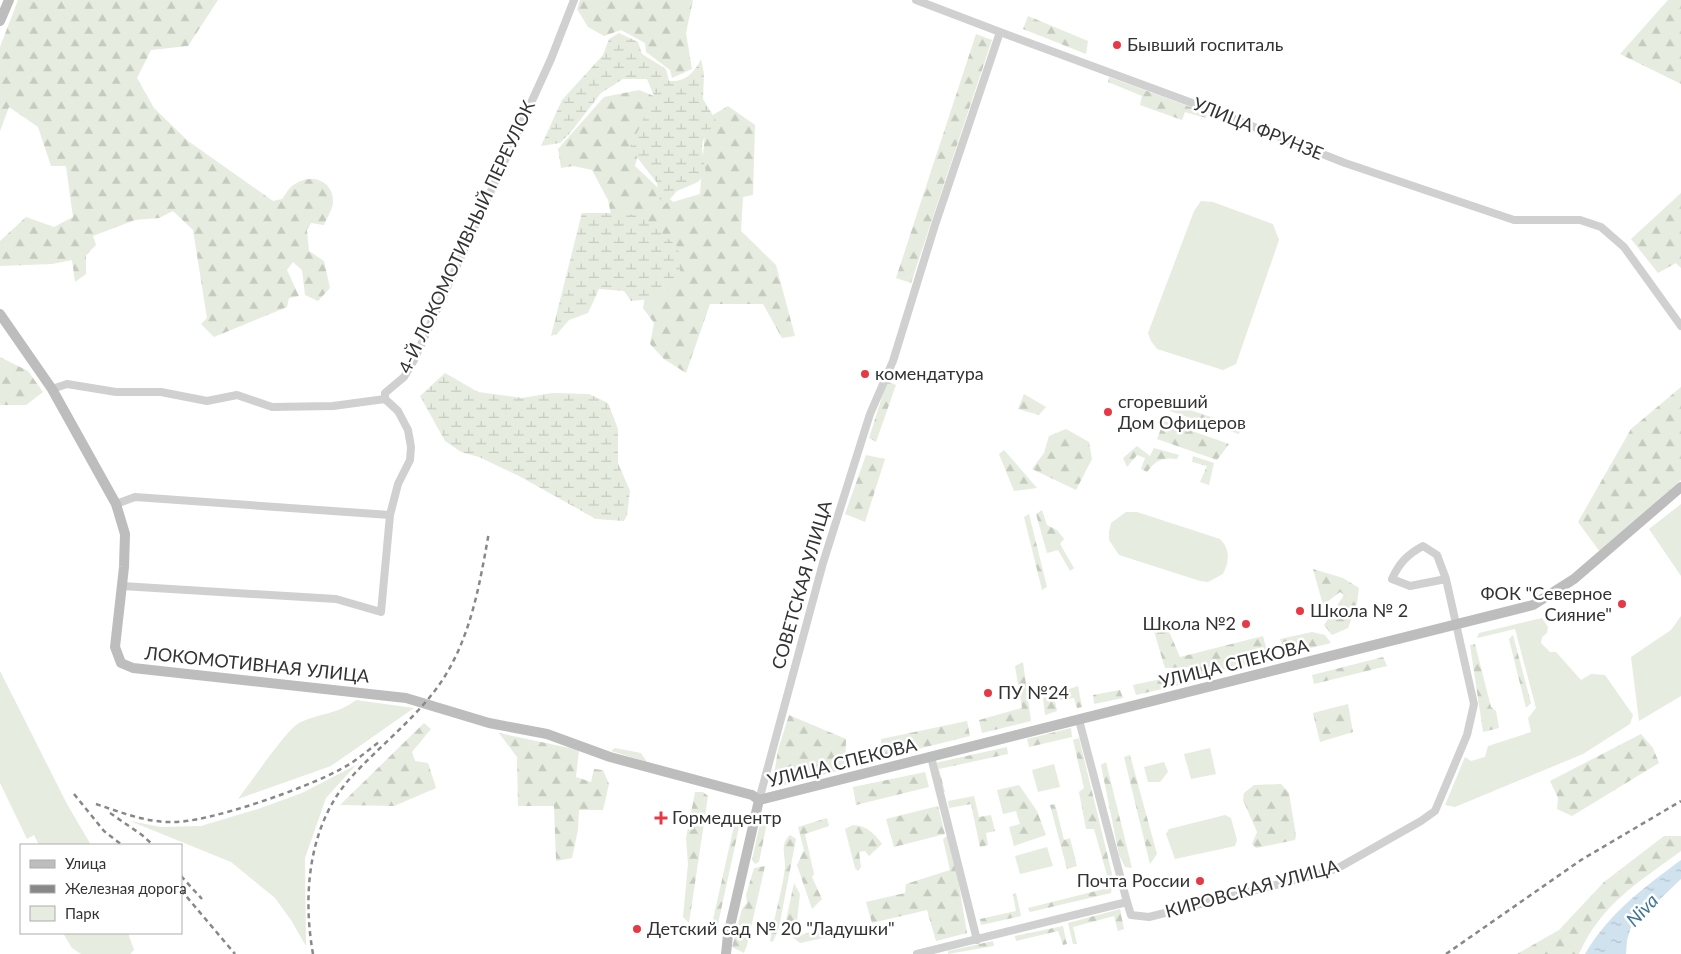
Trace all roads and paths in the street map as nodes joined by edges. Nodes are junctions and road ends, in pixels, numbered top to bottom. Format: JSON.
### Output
{"nodes":[{"id":1,"x":9,"y":0,"type":"edge"},
{"id":2,"x":574,"y":0,"type":"edge"},
{"id":3,"x":916,"y":0,"type":"edge"},
{"id":4,"x":0,"y":21,"type":"edge"},
{"id":5,"x":1000,"y":32,"type":"junction"},
{"id":6,"x":0,"y":314,"type":"edge"},
{"id":7,"x":1681,"y":326,"type":"edge"},
{"id":8,"x":52,"y":389,"type":"junction"},
{"id":9,"x":384,"y":399,"type":"junction"},
{"id":10,"x":1681,"y":487,"type":"edge"},
{"id":11,"x":116,"y":504,"type":"junction"},
{"id":12,"x":390,"y":515,"type":"junction"},
{"id":13,"x":1446,"y":579,"type":"junction"},
{"id":14,"x":122,"y":586,"type":"junction"},
{"id":15,"x":1455,"y":624,"type":"junction"},
{"id":16,"x":1079,"y":720,"type":"junction"},
{"id":17,"x":931,"y":757,"type":"junction"},
{"id":18,"x":759,"y":800,"type":"junction"},
{"id":19,"x":1127,"y":902,"type":"junction"},
{"id":20,"x":977,"y":940,"type":"junction"},
{"id":21,"x":726,"y":954,"type":"edge"},
{"id":22,"x":917,"y":954,"type":"edge"}],
"edges":[{"from":1,"to":4,"type":"main road"},
{"from":2,"to":9,"type":"street","name":"4-Й ЛОКОМОТИВНЫЙ ПЕРЕУЛОК"},
{"from":3,"to":5,"type":"street","name":"УЛИЦА ФРУНЗЕ"},
{"from":5,"to":7,"type":"street","name":"УЛИЦА ФРУНЗЕ"},
{"from":5,"to":18,"type":"street","name":"СОВЕТСКАЯ УЛИЦА"},
{"from":6,"to":8,"type":"main road","name":"ЛОКОМОТИВНАЯ УЛИЦА"},
{"from":8,"to":9,"type":"street"},
{"from":8,"to":11,"type":"main road","name":"ЛОКОМОТИВНАЯ УЛИЦА"},
{"from":9,"to":12,"type":"street"},
{"from":10,"to":15,"type":"main road","name":"УЛИЦА СПЕКОВА"},
{"from":11,"to":12,"type":"street"},
{"from":11,"to":14,"type":"main road","name":"ЛОКОМОТИВНАЯ УЛИЦА"},
{"from":12,"to":14,"type":"street"},
{"from":13,"to":13,"type":"street","name":"КИРОВСКАЯ УЛИЦА"},
{"from":13,"to":15,"type":"street","name":"КИРОВСКАЯ УЛИЦА"},
{"from":14,"to":18,"type":"main road","name":"ЛОКОМОТИВНАЯ УЛИЦА"},
{"from":15,"to":16,"type":"main road","name":"УЛИЦА СПЕКОВА"},
{"from":15,"to":19,"type":"street","name":"КИРОВСКАЯ УЛИЦА"},
{"from":16,"to":17,"type":"main road","name":"УЛИЦА СПЕКОВА"},
{"from":16,"to":19,"type":"street"},
{"from":17,"to":18,"type":"main road","name":"УЛИЦА СПЕКОВА"},
{"from":17,"to":20,"type":"street"},
{"from":18,"to":21,"type":"main road","name":"СОВЕТСКАЯ УЛИЦА"},
{"from":19,"to":20,"type":"street"},
{"from":20,"to":22,"type":"street"}]}
